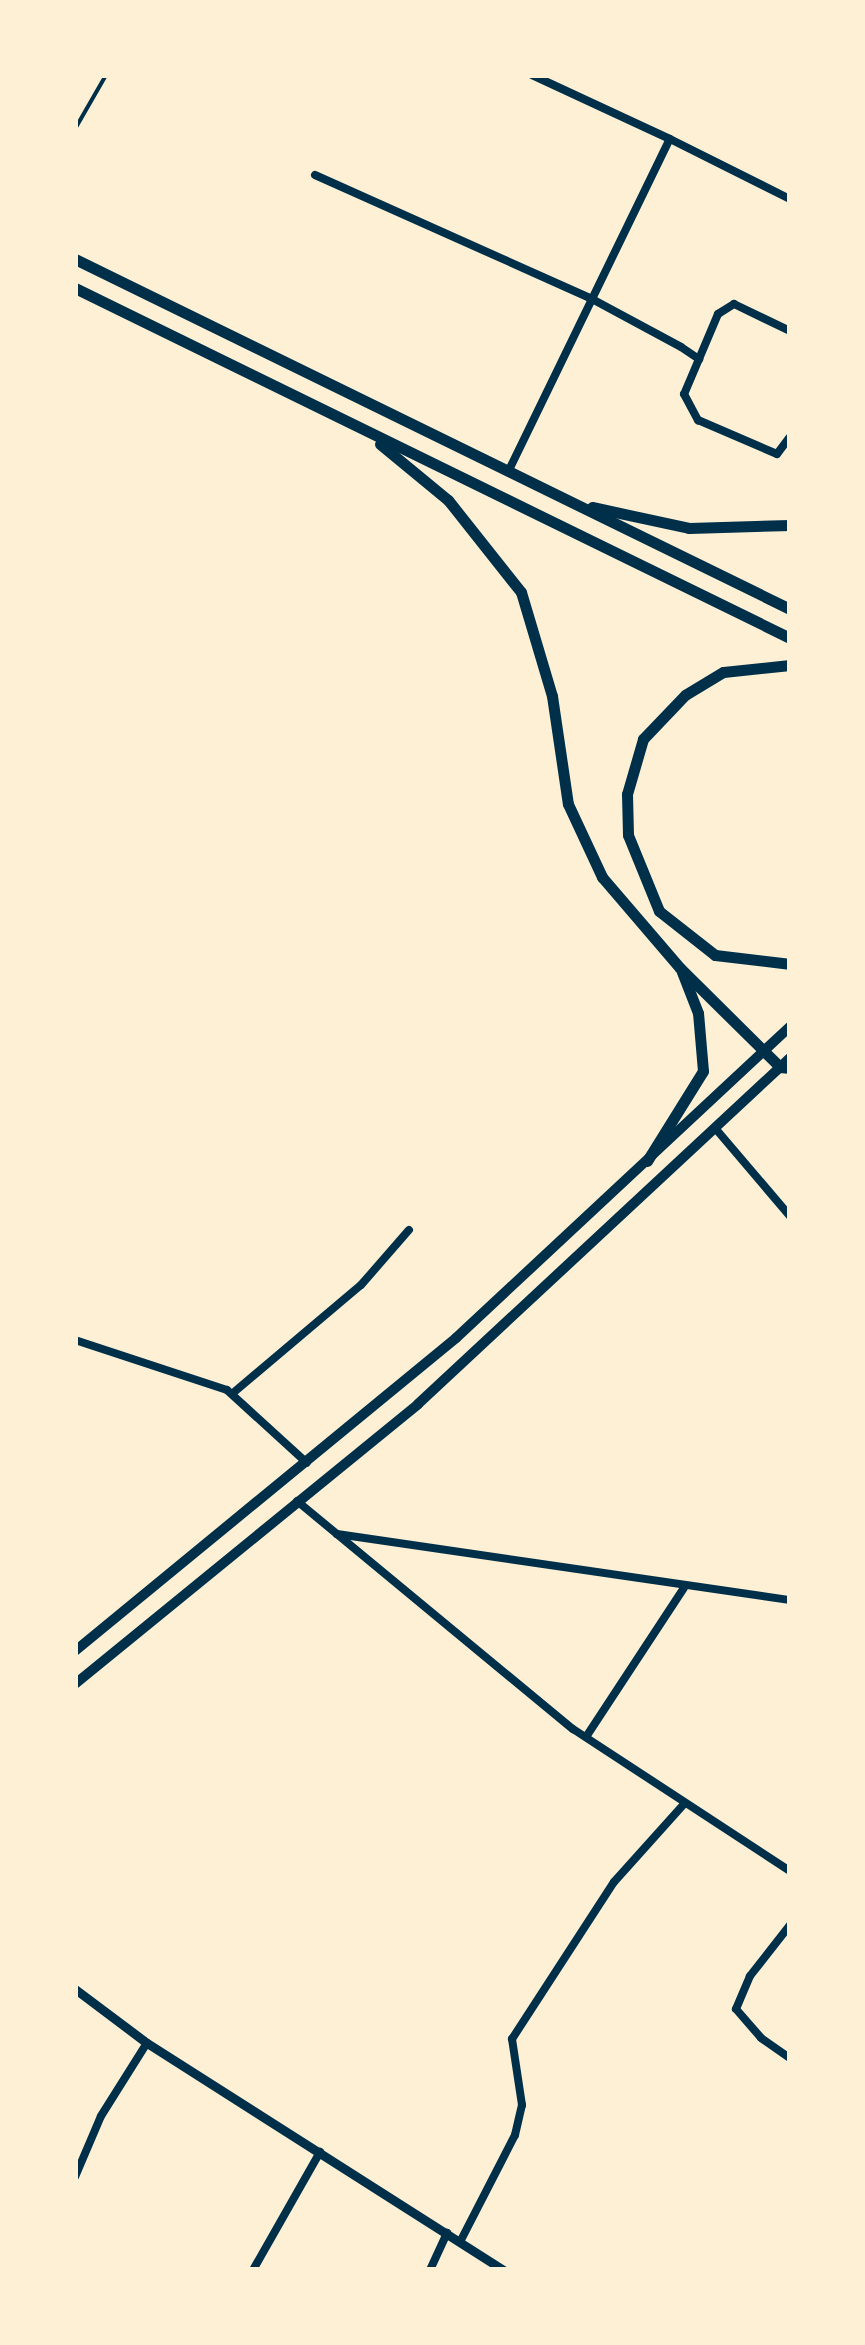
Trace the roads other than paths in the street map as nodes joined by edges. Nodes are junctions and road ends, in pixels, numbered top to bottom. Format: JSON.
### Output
{"nodes":[{"id":1,"x":106,"y":75,"type":"edge"},
{"id":2,"x":532,"y":75,"type":"edge"},
{"id":3,"x":75,"y":130,"type":"edge"},
{"id":4,"x":670,"y":139,"type":"junction"},
{"id":5,"x":315,"y":175,"type":"dead end"},
{"id":6,"x":790,"y":199,"type":"edge"},
{"id":7,"x":75,"y":259,"type":"edge"},
{"id":8,"x":75,"y":288,"type":"edge"},
{"id":9,"x":592,"y":299,"type":"junction"},
{"id":10,"x":790,"y":331,"type":"edge"},
{"id":11,"x":698,"y":358,"type":"junction"},
{"id":12,"x":368,"y":434,"type":"junction"},
{"id":13,"x":790,"y":438,"type":"edge"},
{"id":14,"x":509,"y":470,"type":"junction"},
{"id":15,"x":572,"y":502,"type":"junction"},
{"id":16,"x":790,"y":525,"type":"edge"},
{"id":17,"x":790,"y":609,"type":"edge"},
{"id":18,"x":790,"y":638,"type":"edge"},
{"id":19,"x":790,"y":665,"type":"edge"},
{"id":20,"x":790,"y":964,"type":"edge"},
{"id":21,"x":680,"y":968,"type":"junction"},
{"id":22,"x":790,"y":1026,"type":"edge"},
{"id":23,"x":764,"y":1050,"type":"junction"},
{"id":24,"x":787,"y":1064,"type":"edge"},
{"id":25,"x":715,"y":1128,"type":"junction"},
{"id":26,"x":647,"y":1161,"type":"junction"},
{"id":27,"x":790,"y":1216,"type":"edge"},
{"id":28,"x":409,"y":1230,"type":"dead end"},
{"id":29,"x":75,"y":1340,"type":"edge"},
{"id":30,"x":233,"y":1393,"type":"junction"},
{"id":31,"x":307,"y":1463,"type":"junction"},
{"id":32,"x":297,"y":1501,"type":"junction"},
{"id":33,"x":333,"y":1533,"type":"junction"},
{"id":34,"x":684,"y":1588,"type":"junction"},
{"id":35,"x":790,"y":1600,"type":"edge"},
{"id":36,"x":75,"y":1651,"type":"edge"},
{"id":37,"x":75,"y":1684,"type":"edge"},
{"id":38,"x":586,"y":1737,"type":"junction"},
{"id":39,"x":685,"y":1803,"type":"junction"},
{"id":40,"x":790,"y":1871,"type":"edge"},
{"id":41,"x":790,"y":1925,"type":"edge"},
{"id":42,"x":75,"y":1989,"type":"edge"},
{"id":43,"x":147,"y":2043,"type":"junction"},
{"id":44,"x":790,"y":2058,"type":"edge"},
{"id":45,"x":320,"y":2152,"type":"junction"},
{"id":46,"x":75,"y":2177,"type":"edge"},
{"id":47,"x":447,"y":2233,"type":"junction"},
{"id":48,"x":460,"y":2242,"type":"junction"},
{"id":49,"x":254,"y":2270,"type":"edge"},
{"id":50,"x":430,"y":2270,"type":"edge"},
{"id":51,"x":504,"y":2270,"type":"edge"}],
"edges":[{"from":1,"to":3,"type":"lane"},
{"from":2,"to":4,"type":"street"},
{"from":4,"to":6,"type":"street"},
{"from":4,"to":9,"type":"street"},
{"from":5,"to":9,"type":"street"},
{"from":7,"to":14,"type":"highway"},
{"from":8,"to":12,"type":"highway"},
{"from":9,"to":11,"type":"street"},
{"from":9,"to":14,"type":"street"},
{"from":10,"to":11,"type":"street"},
{"from":11,"to":13,"type":"street"},
{"from":12,"to":18,"type":"highway"},
{"from":12,"to":21,"type":"highway"},
{"from":14,"to":15,"type":"highway"},
{"from":15,"to":16,"type":"highway"},
{"from":15,"to":17,"type":"highway"},
{"from":19,"to":20,"type":"highway"},
{"from":21,"to":23,"type":"highway"},
{"from":21,"to":26,"type":"highway"},
{"from":22,"to":23,"type":"main road"},
{"from":23,"to":24,"type":"highway"},
{"from":23,"to":26,"type":"main road"},
{"from":24,"to":25,"type":"main road"},
{"from":25,"to":27,"type":"street"},
{"from":25,"to":32,"type":"main road"},
{"from":26,"to":31,"type":"main road"},
{"from":28,"to":30,"type":"street"},
{"from":29,"to":30,"type":"street"},
{"from":30,"to":31,"type":"street"},
{"from":31,"to":36,"type":"main road"},
{"from":32,"to":33,"type":"street"},
{"from":32,"to":37,"type":"main road"},
{"from":33,"to":34,"type":"street"},
{"from":33,"to":38,"type":"street"},
{"from":34,"to":35,"type":"street"},
{"from":34,"to":38,"type":"street"},
{"from":38,"to":39,"type":"street"},
{"from":39,"to":40,"type":"street"},
{"from":39,"to":48,"type":"street"},
{"from":41,"to":44,"type":"street"},
{"from":42,"to":43,"type":"street"},
{"from":43,"to":45,"type":"street"},
{"from":43,"to":46,"type":"street"},
{"from":45,"to":47,"type":"street"},
{"from":45,"to":49,"type":"street"},
{"from":47,"to":48,"type":"street"},
{"from":47,"to":50,"type":"street"},
{"from":48,"to":51,"type":"street"}]}
